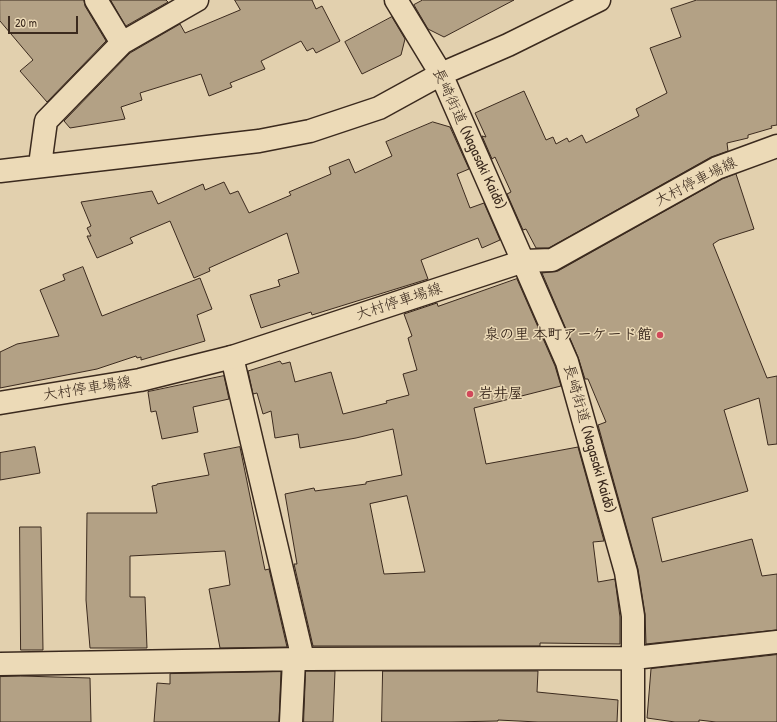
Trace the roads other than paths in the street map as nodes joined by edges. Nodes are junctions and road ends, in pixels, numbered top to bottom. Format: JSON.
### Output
{"nodes":[{"id":1,"x":96,"y":0,"type":"edge"},
{"id":2,"x":197,"y":0,"type":"edge"},
{"id":3,"x":396,"y":0,"type":"edge"},
{"id":4,"x":599,"y":0,"type":"edge"},
{"id":5,"x":122,"y":43,"type":"junction"},
{"id":6,"x":441,"y":74,"type":"junction"},
{"id":7,"x":777,"y":146,"type":"edge"},
{"id":8,"x":40,"y":166,"type":"junction"},
{"id":9,"x":0,"y":171,"type":"edge"},
{"id":10,"x":524,"y":261,"type":"junction"},
{"id":11,"x":232,"y":357,"type":"junction"},
{"id":12,"x":0,"y":403,"type":"edge"},
{"id":13,"x":777,"y":642,"type":"edge"},
{"id":14,"x":634,"y":658,"type":"junction"},
{"id":15,"x":299,"y":660,"type":"junction"},
{"id":16,"x":0,"y":664,"type":"edge"},
{"id":17,"x":291,"y":722,"type":"edge"},
{"id":18,"x":633,"y":722,"type":"edge"}],
"edges":[{"from":1,"to":5,"type":"street"},
{"from":2,"to":5,"type":"street"},
{"from":3,"to":6,"type":"street","name":"長崎街道 (Nagasaki Kaidō)"},
{"from":4,"to":6,"type":"street"},
{"from":5,"to":8,"type":"street"},
{"from":6,"to":8,"type":"street"},
{"from":6,"to":10,"type":"street","name":"長崎街道 (Nagasaki Kaidō)"},
{"from":7,"to":10,"type":"street","name":"大村停車場線"},
{"from":8,"to":9,"type":"street"},
{"from":10,"to":11,"type":"street","name":"大村停車場線"},
{"from":10,"to":14,"type":"street","name":"長崎街道 (Nagasaki Kaidō)"},
{"from":11,"to":12,"type":"street","name":"大村停車場線"},
{"from":11,"to":15,"type":"street"},
{"from":13,"to":14,"type":"street"},
{"from":14,"to":15,"type":"street"},
{"from":14,"to":18,"type":"street","name":"長崎街道 (Nagasaki Kaidō)"},
{"from":15,"to":16,"type":"street"},
{"from":15,"to":17,"type":"street"}]}
